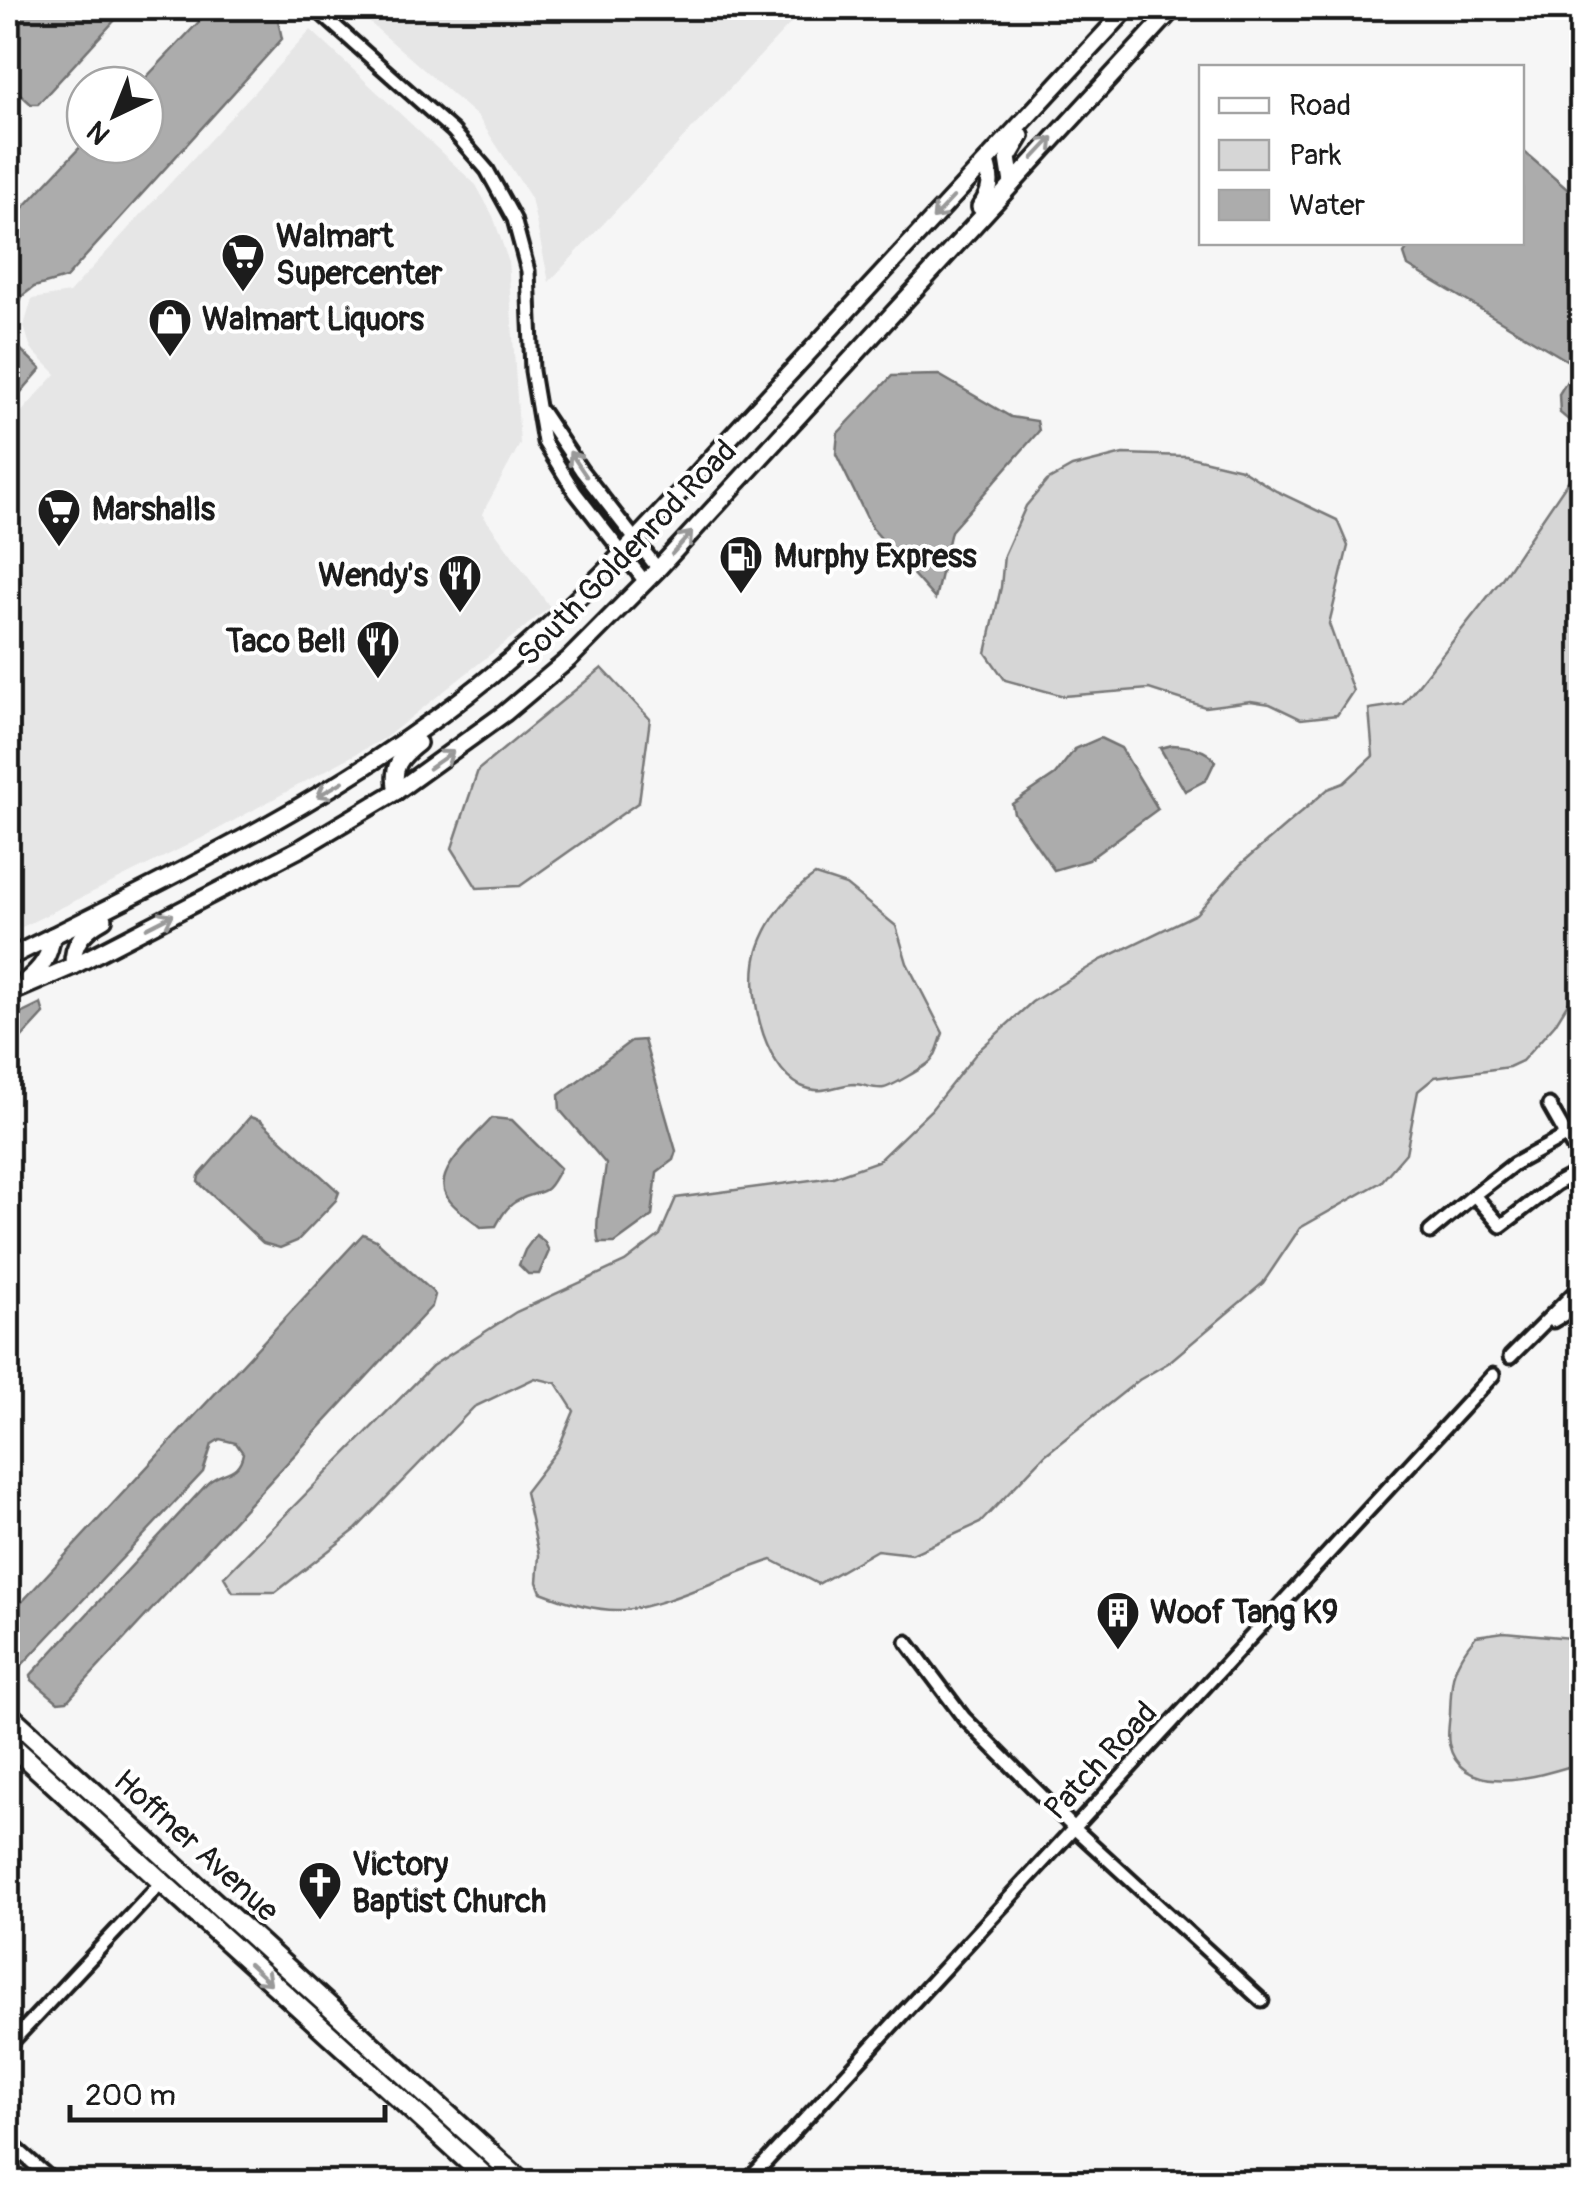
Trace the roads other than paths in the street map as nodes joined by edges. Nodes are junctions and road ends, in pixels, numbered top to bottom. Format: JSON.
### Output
{"nodes":[{"id":1,"x":316,"y":8,"type":"edge"},
{"id":2,"x":1128,"y":8,"type":"edge"},
{"id":3,"x":1174,"y":8,"type":"edge"},
{"id":4,"x":1108,"y":29,"type":"junction"},
{"id":5,"x":986,"y":162,"type":"junction"},
{"id":6,"x":1012,"y":183,"type":"junction"},
{"id":7,"x":885,"y":321,"type":"junction"},
{"id":8,"x":540,"y":408,"type":"junction"},
{"id":9,"x":636,"y":540,"type":"junction"},
{"id":10,"x":622,"y":554,"type":"junction"},
{"id":11,"x":658,"y":569,"type":"junction"},
{"id":12,"x":646,"y":582,"type":"junction"},
{"id":13,"x":514,"y":657,"type":"junction"},
{"id":14,"x":397,"y":791,"type":"junction"},
{"id":15,"x":130,"y":895,"type":"junction"},
{"id":16,"x":52,"y":936,"type":"junction"},
{"id":17,"x":8,"y":958,"type":"edge"},
{"id":18,"x":73,"y":966,"type":"junction"},
{"id":19,"x":12,"y":992,"type":"edge"},
{"id":20,"x":1548,"y":1105,"type":"dead end"},
{"id":21,"x":1582,"y":1127,"type":"edge"},
{"id":22,"x":1566,"y":1136,"type":"junction"},
{"id":23,"x":1582,"y":1167,"type":"edge"},
{"id":24,"x":1474,"y":1196,"type":"junction"},
{"id":25,"x":1430,"y":1232,"type":"dead end"},
{"id":26,"x":1582,"y":1285,"type":"edge"},
{"id":27,"x":1582,"y":1304,"type":"edge"},
{"id":28,"x":1541,"y":1328,"type":"junction"},
{"id":29,"x":1510,"y":1357,"type":"dead end"},
{"id":30,"x":1493,"y":1375,"type":"dead end"},
{"id":31,"x":907,"y":1642,"type":"dead end"},
{"id":32,"x":8,"y":1714,"type":"edge"},
{"id":33,"x":8,"y":1742,"type":"edge"},
{"id":34,"x":49,"y":1780,"type":"junction"},
{"id":35,"x":1076,"y":1829,"type":"junction"},
{"id":36,"x":156,"y":1850,"type":"junction"},
{"id":37,"x":160,"y":1882,"type":"junction"},
{"id":38,"x":250,"y":1936,"type":"junction"},
{"id":39,"x":1262,"y":2001,"type":"dead end"},
{"id":40,"x":295,"y":2006,"type":"junction"},
{"id":41,"x":362,"y":2040,"type":"junction"},
{"id":42,"x":8,"y":2046,"type":"edge"},
{"id":43,"x":402,"y":2105,"type":"junction"},
{"id":44,"x":8,"y":2140,"type":"edge"},
{"id":45,"x":474,"y":2140,"type":"junction"},
{"id":46,"x":54,"y":2182,"type":"edge"},
{"id":47,"x":491,"y":2182,"type":"edge"},
{"id":48,"x":522,"y":2182,"type":"edge"},
{"id":49,"x":748,"y":2182,"type":"edge"}],
"edges":[{"from":1,"to":8,"type":"street"},
{"from":2,"to":4,"type":"main road","name":"South Goldenrod Road"},
{"from":6,"to":3,"type":"main road","name":"South Goldenrod Road","one_way":true},
{"from":4,"to":5,"type":"main road","name":"South Goldenrod Road"},
{"from":4,"to":6,"type":"main road"},
{"from":5,"to":7,"type":"main road"},
{"from":5,"to":9,"type":"main road","name":"South Goldenrod Road","one_way":true},
{"from":6,"to":7,"type":"main road","name":"South Goldenrod Road"},
{"from":11,"to":7,"type":"main road","name":"South Goldenrod Road","one_way":true},
{"from":9,"to":8,"type":"street","one_way":true},
{"from":8,"to":10,"type":"street"},
{"from":9,"to":10,"type":"main road","name":"South Goldenrod Road"},
{"from":9,"to":11,"type":"street"},
{"from":10,"to":12,"type":"street"},
{"from":10,"to":13,"type":"main road","name":"South Goldenrod Road"},
{"from":11,"to":12,"type":"main road","name":"South Goldenrod Road"},
{"from":14,"to":12,"type":"main road","name":"South Goldenrod Road","one_way":true},
{"from":13,"to":14,"type":"main road"},
{"from":13,"to":15,"type":"main road","name":"South Goldenrod Road","one_way":true},
{"from":18,"to":14,"type":"main road","name":"South Goldenrod Road","one_way":true},
{"from":15,"to":16,"type":"main road","name":"South Goldenrod Road"},
{"from":15,"to":18,"type":"main road"},
{"from":16,"to":17,"type":"main road","name":"South Goldenrod Road"},
{"from":16,"to":19,"type":"main road"},
{"from":18,"to":19,"type":"main road","name":"South Goldenrod Road"},
{"from":20,"to":22,"type":"street"},
{"from":21,"to":22,"type":"street"},
{"from":22,"to":23,"type":"street"},
{"from":22,"to":24,"type":"street"},
{"from":23,"to":24,"type":"street"},
{"from":24,"to":25,"type":"street"},
{"from":26,"to":28,"type":"street"},
{"from":27,"to":28,"type":"street"},
{"from":28,"to":29,"type":"street"},
{"from":30,"to":35,"type":"street","name":"Patch Road"},
{"from":31,"to":35,"type":"street"},
{"from":32,"to":36,"type":"main road","name":"Hoffner Avenue"},
{"from":33,"to":34,"type":"main road","name":"Hoffner Avenue"},
{"from":34,"to":36,"type":"main road"},
{"from":34,"to":37,"type":"main road","name":"Hoffner Avenue"},
{"from":35,"to":39,"type":"street"},
{"from":35,"to":49,"type":"street","name":"Patch Road"},
{"from":36,"to":38,"type":"main road","name":"Hoffner Avenue"},
{"from":37,"to":38,"type":"main road"},
{"from":37,"to":40,"type":"main road","name":"Hoffner Avenue","one_way":true},
{"from":37,"to":42,"type":"street"},
{"from":38,"to":41,"type":"main road","name":"Hoffner Avenue"},
{"from":40,"to":41,"type":"main road"},
{"from":40,"to":43,"type":"main road","name":"Hoffner Avenue"},
{"from":41,"to":45,"type":"main road","name":"Hoffner Avenue"},
{"from":43,"to":45,"type":"main road"},
{"from":43,"to":47,"type":"main road","name":"Hoffner Avenue"},
{"from":44,"to":46,"type":"street"},
{"from":45,"to":48,"type":"main road","name":"Hoffner Avenue"}]}
